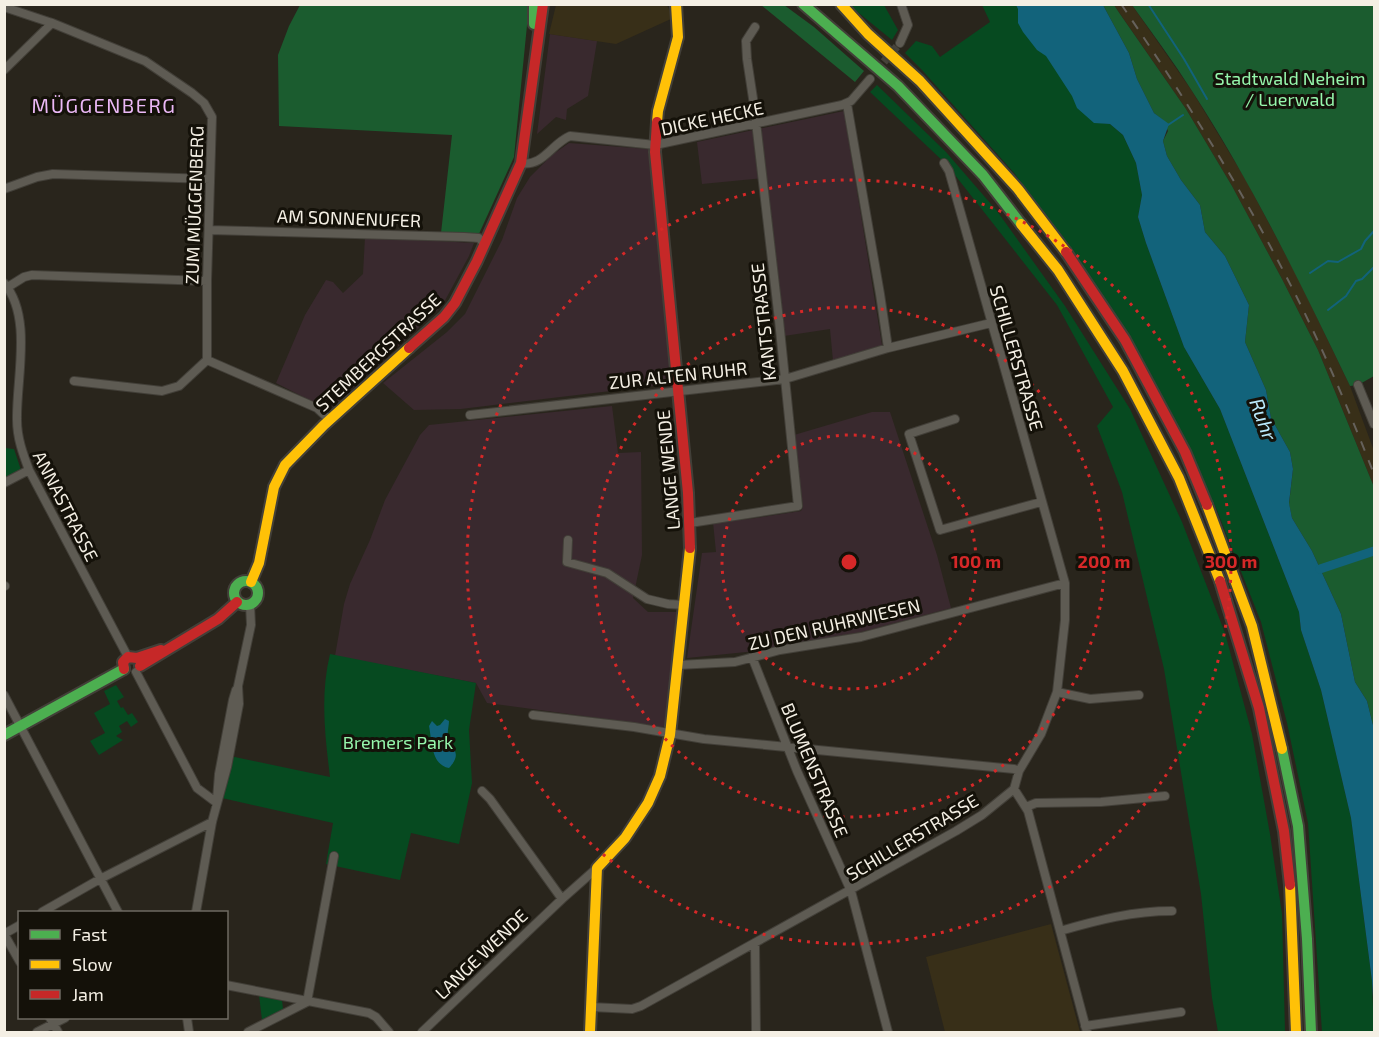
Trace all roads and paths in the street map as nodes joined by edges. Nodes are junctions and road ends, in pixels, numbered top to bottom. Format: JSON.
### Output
{"nodes":[{"id":1,"x":534,"y":4,"type":"edge"},
{"id":2,"x":543,"y":4,"type":"edge"},
{"id":3,"x":676,"y":4,"type":"edge"},
{"id":4,"x":804,"y":4,"type":"edge"},
{"id":5,"x":831,"y":4,"type":"edge"},
{"id":6,"x":841,"y":4,"type":"edge"},
{"id":7,"x":901,"y":4,"type":"edge"},
{"id":8,"x":7,"y":6,"type":"edge"},
{"id":9,"x":52,"y":23,"type":"junction"},
{"id":10,"x":754,"y":27,"type":"dead end"},
{"id":11,"x":868,"y":34,"type":"junction"},
{"id":12,"x":900,"y":43,"type":"tunnel mouth"},
{"id":13,"x":533,"y":69,"type":"junction"},
{"id":14,"x":4,"y":70,"type":"edge"},
{"id":15,"x":870,"y":79,"type":"tunnel mouth"},
{"id":16,"x":847,"y":104,"type":"junction"},
{"id":17,"x":756,"y":124,"type":"junction"},
{"id":18,"x":655,"y":145,"type":"junction"},
{"id":19,"x":944,"y":163,"type":"dead end"},
{"id":20,"x":521,"y":164,"type":"junction"},
{"id":21,"x":210,"y":179,"type":"junction"},
{"id":22,"x":4,"y":189,"type":"edge"},
{"id":23,"x":209,"y":230,"type":"junction"},
{"id":24,"x":485,"y":245,"type":"junction"},
{"id":25,"x":207,"y":281,"type":"junction"},
{"id":26,"x":6,"y":285,"type":"edge"},
{"id":27,"x":991,"y":323,"type":"junction"},
{"id":28,"x":888,"y":348,"type":"junction"},
{"id":29,"x":207,"y":360,"type":"junction"},
{"id":30,"x":784,"y":378,"type":"junction"},
{"id":31,"x":74,"y":381,"type":"dead end"},
{"id":32,"x":1358,"y":385,"type":"dead end"},
{"id":33,"x":678,"y":390,"type":"junction"},
{"id":34,"x":470,"y":415,"type":"dead end"},
{"id":35,"x":955,"y":419,"type":"dead end"},
{"id":36,"x":330,"y":420,"type":"junction"},
{"id":37,"x":1374,"y":424,"type":"edge"},
{"id":38,"x":29,"y":470,"type":"junction"},
{"id":39,"x":4,"y":483,"type":"edge"},
{"id":40,"x":1041,"y":502,"type":"junction"},
{"id":41,"x":690,"y":522,"type":"junction"},
{"id":42,"x":568,"y":540,"type":"dead end"},
{"id":43,"x":251,"y":582,"type":"junction"},
{"id":44,"x":1065,"y":583,"type":"junction"},
{"id":45,"x":237,"y":602,"type":"junction"},
{"id":46,"x":250,"y":604,"type":"junction"},
{"id":47,"x":685,"y":605,"type":"junction"},
{"id":48,"x":752,"y":657,"type":"junction"},
{"id":49,"x":135,"y":663,"type":"junction"},
{"id":50,"x":678,"y":665,"type":"junction"},
{"id":51,"x":1057,"y":692,"type":"junction"},
{"id":52,"x":4,"y":695,"type":"edge"},
{"id":53,"x":1139,"y":695,"type":"dead end"},
{"id":54,"x":533,"y":715,"type":"dead end"},
{"id":55,"x":21,"y":726,"type":"junction"},
{"id":56,"x":4,"y":735,"type":"edge"},
{"id":57,"x":670,"y":735,"type":"junction"},
{"id":58,"x":789,"y":748,"type":"junction"},
{"id":59,"x":1019,"y":771,"type":"junction"},
{"id":60,"x":1014,"y":789,"type":"junction"},
{"id":61,"x":482,"y":791,"type":"dead end"},
{"id":62,"x":1165,"y":796,"type":"dead end"},
{"id":63,"x":217,"y":803,"type":"junction"},
{"id":64,"x":1026,"y":807,"type":"junction"},
{"id":65,"x":212,"y":822,"type":"junction"},
{"id":66,"x":334,"y":856,"type":"dead end"},
{"id":67,"x":597,"y":867,"type":"junction"},
{"id":68,"x":100,"y":879,"type":"junction"},
{"id":69,"x":851,"y":891,"type":"junction"},
{"id":70,"x":562,"y":898,"type":"junction"},
{"id":71,"x":44,"y":911,"type":"edge"},
{"id":72,"x":117,"y":911,"type":"edge"},
{"id":73,"x":196,"y":911,"type":"edge"},
{"id":74,"x":1172,"y":911,"type":"dead end"},
{"id":75,"x":18,"y":927,"type":"edge"},
{"id":76,"x":1060,"y":931,"type":"junction"},
{"id":77,"x":4,"y":934,"type":"edge"},
{"id":78,"x":755,"y":944,"type":"junction"},
{"id":79,"x":18,"y":958,"type":"edge"},
{"id":80,"x":228,"y":985,"type":"edge"},
{"id":81,"x":307,"y":1002,"type":"junction"},
{"id":82,"x":591,"y":1007,"type":"junction"},
{"id":83,"x":1181,"y":1012,"type":"dead end"},
{"id":84,"x":52,"y":1021,"type":"edge"},
{"id":85,"x":1086,"y":1029,"type":"edge"},
{"id":86,"x":37,"y":1032,"type":"edge"},
{"id":87,"x":58,"y":1032,"type":"edge"},
{"id":88,"x":248,"y":1032,"type":"edge"},
{"id":89,"x":389,"y":1032,"type":"edge"},
{"id":90,"x":422,"y":1032,"type":"edge"},
{"id":91,"x":590,"y":1032,"type":"edge"},
{"id":92,"x":756,"y":1032,"type":"edge"},
{"id":93,"x":888,"y":1032,"type":"edge"},
{"id":94,"x":1296,"y":1032,"type":"edge"},
{"id":95,"x":1311,"y":1032,"type":"edge"}],
"edges":[{"from":1,"to":13,"type":"main road","name":"STEMBERGSTRASSE"},
{"from":2,"to":13,"type":"main road","name":"STEMBERGSTRASSE"},
{"from":3,"to":18,"type":"main road","name":"LANGE WENDE"},
{"from":4,"to":94,"type":"main road"},
{"from":5,"to":11,"type":"main road"},
{"from":6,"to":11,"type":"main road"},
{"from":7,"to":12,"type":"street"},
{"from":8,"to":9,"type":"street","name":"ZUM MÜGGENBERG"},
{"from":9,"to":14,"type":"street"},
{"from":9,"to":21,"type":"street","name":"ZUM MÜGGENBERG"},
{"from":10,"to":17,"type":"street","name":"KANTSTRASSE"},
{"from":11,"to":95,"type":"main road"},
{"from":13,"to":20,"type":"main road","name":"STEMBERGSTRASSE"},
{"from":15,"to":16,"type":"street"},
{"from":16,"to":17,"type":"street","name":"DICKE HECKE"},
{"from":16,"to":28,"type":"street"},
{"from":17,"to":18,"type":"street","name":"DICKE HECKE"},
{"from":17,"to":30,"type":"street","name":"KANTSTRASSE"},
{"from":18,"to":20,"type":"street","name":"DICKE HECKE"},
{"from":18,"to":33,"type":"main road","name":"LANGE WENDE"},
{"from":19,"to":27,"type":"street","name":"SCHILLERSTRASSE"},
{"from":20,"to":24,"type":"main road","name":"STEMBERGSTRASSE"},
{"from":21,"to":22,"type":"street"},
{"from":21,"to":23,"type":"street","name":"ZUM MÜGGENBERG"},
{"from":23,"to":24,"type":"street","name":"AM SONNENUFER"},
{"from":23,"to":25,"type":"street","name":"ZUM MÜGGENBERG"},
{"from":24,"to":36,"type":"main road","name":"STEMBERGSTRASSE"},
{"from":25,"to":26,"type":"street"},
{"from":25,"to":29,"type":"street","name":"ZUM MÜGGENBERG"},
{"from":26,"to":38,"type":"street","name":"ANNASTRASSE"},
{"from":27,"to":28,"type":"street","name":"ZUR ALTEN RUHR"},
{"from":27,"to":40,"type":"street","name":"SCHILLERSTRASSE"},
{"from":28,"to":30,"type":"street","name":"ZUR ALTEN RUHR"},
{"from":29,"to":31,"type":"street"},
{"from":29,"to":36,"type":"street"},
{"from":30,"to":33,"type":"street","name":"ZUR ALTEN RUHR"},
{"from":30,"to":41,"type":"street","name":"KANTSTRASSE"},
{"from":32,"to":37,"type":"street"},
{"from":33,"to":34,"type":"street","name":"ZUR ALTEN RUHR"},
{"from":33,"to":41,"type":"main road","name":"LANGE WENDE"},
{"from":35,"to":40,"type":"street"},
{"from":36,"to":43,"type":"main road","name":"STEMBERGSTRASSE"},
{"from":38,"to":39,"type":"street"},
{"from":38,"to":49,"type":"street","name":"ANNASTRASSE"},
{"from":40,"to":44,"type":"street","name":"SCHILLERSTRASSE"},
{"from":41,"to":47,"type":"main road","name":"LANGE WENDE"},
{"from":42,"to":47,"type":"street"},
{"from":43,"to":45,"type":"main road"},
{"from":43,"to":46,"type":"main road"},
{"from":44,"to":48,"type":"street","name":"ZU DEN RUHRWIESEN"},
{"from":44,"to":51,"type":"street","name":"SCHILLERSTRASSE"},
{"from":45,"to":46,"type":"main road"},
{"from":45,"to":49,"type":"main road"},
{"from":46,"to":63,"type":"street"},
{"from":47,"to":50,"type":"main road","name":"LANGE WENDE"},
{"from":48,"to":50,"type":"street","name":"ZU DEN RUHRWIESEN"},
{"from":48,"to":58,"type":"street","name":"BLUMENSTRASSE"},
{"from":49,"to":55,"type":"main road"},
{"from":49,"to":63,"type":"street","name":"ANNASTRASSE"},
{"from":50,"to":57,"type":"main road","name":"LANGE WENDE"},
{"from":51,"to":53,"type":"street"},
{"from":51,"to":59,"type":"street","name":"SCHILLERSTRASSE"},
{"from":52,"to":55,"type":"street"},
{"from":54,"to":57,"type":"street"},
{"from":55,"to":56,"type":"main road"},
{"from":55,"to":68,"type":"street"},
{"from":57,"to":58,"type":"street"},
{"from":57,"to":67,"type":"main road","name":"LANGE WENDE"},
{"from":58,"to":59,"type":"street"},
{"from":58,"to":69,"type":"street","name":"BLUMENSTRASSE"},
{"from":59,"to":60,"type":"street","name":"SCHILLERSTRASSE"},
{"from":60,"to":64,"type":"street"},
{"from":60,"to":69,"type":"street","name":"SCHILLERSTRASSE"},
{"from":61,"to":70,"type":"street"},
{"from":62,"to":64,"type":"street"},
{"from":63,"to":65,"type":"street"},
{"from":64,"to":76,"type":"street"},
{"from":65,"to":68,"type":"street"},
{"from":65,"to":73,"type":"street"},
{"from":66,"to":81,"type":"street"},
{"from":67,"to":70,"type":"street","name":"LANGE WENDE"},
{"from":67,"to":82,"type":"main road"},
{"from":68,"to":71,"type":"street"},
{"from":68,"to":72,"type":"street"},
{"from":69,"to":78,"type":"street","name":"SCHILLERSTRASSE"},
{"from":69,"to":93,"type":"street","name":"BLUMENSTRASSE"},
{"from":70,"to":90,"type":"street","name":"LANGE WENDE"},
{"from":74,"to":76,"type":"street"},
{"from":75,"to":77,"type":"street"},
{"from":76,"to":85,"type":"street"},
{"from":77,"to":79,"type":"street"},
{"from":78,"to":82,"type":"street","name":"SCHILLERSTRASSE"},
{"from":78,"to":92,"type":"street"},
{"from":80,"to":81,"type":"street"},
{"from":81,"to":88,"type":"street"},
{"from":81,"to":89,"type":"street"},
{"from":82,"to":91,"type":"main road"},
{"from":83,"to":85,"type":"street"},
{"from":84,"to":86,"type":"street"},
{"from":84,"to":87,"type":"street"}]}
